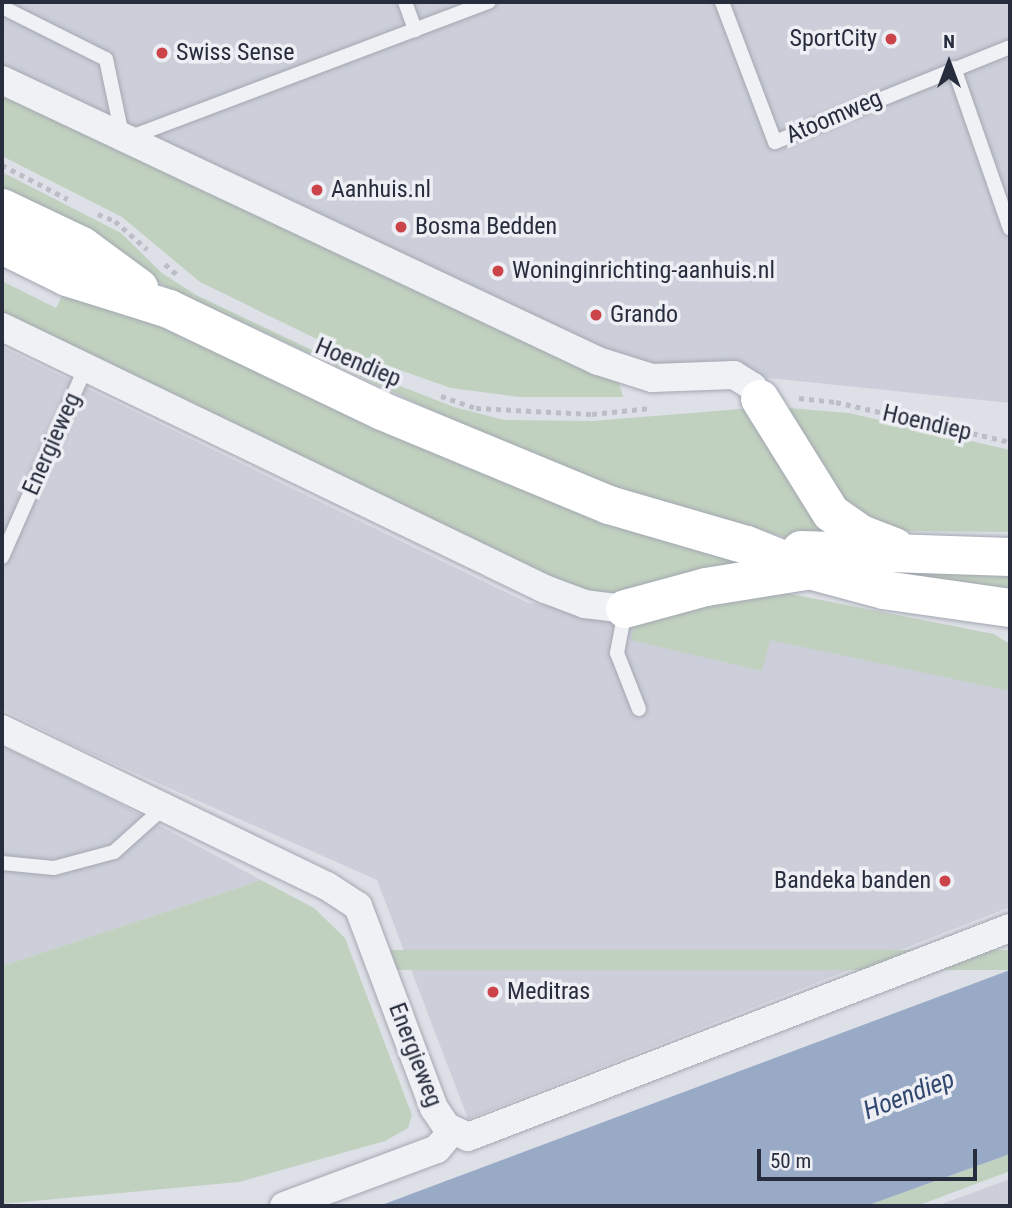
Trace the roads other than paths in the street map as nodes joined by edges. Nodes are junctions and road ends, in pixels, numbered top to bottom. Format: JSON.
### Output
{"nodes":[{"id":1,"x":405,"y":2,"type":"edge"},
{"id":2,"x":489,"y":2,"type":"edge"},
{"id":3,"x":722,"y":2,"type":"edge"},
{"id":4,"x":2,"y":7,"type":"edge"},
{"id":5,"x":415,"y":30,"type":"junction"},
{"id":6,"x":1010,"y":47,"type":"edge"},
{"id":7,"x":954,"y":68,"type":"junction"},
{"id":8,"x":2,"y":80,"type":"edge"},
{"id":9,"x":123,"y":141,"type":"junction"},
{"id":10,"x":2,"y":208,"type":"edge"},
{"id":11,"x":1010,"y":229,"type":"edge"},
{"id":12,"x":2,"y":244,"type":"edge"},
{"id":13,"x":178,"y":296,"type":"junction"},
{"id":14,"x":2,"y":327,"type":"edge"},
{"id":15,"x":85,"y":369,"type":"junction"},
{"id":16,"x":760,"y":399,"type":"joint"},
{"id":17,"x":747,"y":545,"type":"junction"},
{"id":18,"x":934,"y":556,"type":"junction"},
{"id":19,"x":2,"y":557,"type":"edge"},
{"id":20,"x":1010,"y":557,"type":"edge"},
{"id":21,"x":808,"y":570,"type":"junction"},
{"id":22,"x":966,"y":605,"type":"junction"},
{"id":23,"x":1010,"y":608,"type":"edge"},
{"id":24,"x":625,"y":609,"type":"junction"},
{"id":25,"x":1010,"y":627,"type":"edge"},
{"id":26,"x":639,"y":709,"type":"dead end"},
{"id":27,"x":2,"y":729,"type":"edge"},
{"id":28,"x":163,"y":808,"type":"junction"},
{"id":29,"x":2,"y":863,"type":"edge"},
{"id":30,"x":1010,"y":928,"type":"edge"},
{"id":31,"x":452,"y":1131,"type":"junction"},
{"id":32,"x":284,"y":1206,"type":"edge"}],
"edges":[{"from":1,"to":5,"type":"lane"},
{"from":2,"to":5,"type":"lane"},
{"from":3,"to":7,"type":"lane","name":"Atoomweg"},
{"from":4,"to":9,"type":"lane"},
{"from":5,"to":9,"type":"lane"},
{"from":6,"to":7,"type":"lane","name":"Atoomweg"},
{"from":7,"to":11,"type":"lane"},
{"from":8,"to":9,"type":"street"},
{"from":9,"to":16,"type":"street"},
{"from":10,"to":13,"type":"main road","name":"Hoendiep"},
{"from":12,"to":13,"type":"main road","name":"Hoendiep"},
{"from":13,"to":17,"type":"main road","name":"Hoendiep"},
{"from":14,"to":15,"type":"street"},
{"from":15,"to":19,"type":"lane","name":"Energieweg"},
{"from":15,"to":24,"type":"street"},
{"from":16,"to":18,"type":"main road"},
{"from":17,"to":18,"type":"main road","name":"Hoendiep"},
{"from":17,"to":21,"type":"main road","name":"Hoendiep"},
{"from":18,"to":20,"type":"main road","name":"Hoendiep"},
{"from":21,"to":22,"type":"main road","name":"Hoendiep"},
{"from":21,"to":24,"type":"main road"},
{"from":22,"to":23,"type":"main road","name":"Hoendiep"},
{"from":22,"to":25,"type":"main road"},
{"from":24,"to":26,"type":"lane"},
{"from":27,"to":28,"type":"street","name":"Energieweg"},
{"from":28,"to":29,"type":"lane"},
{"from":28,"to":31,"type":"street","name":"Energieweg"},
{"from":30,"to":31,"type":"street","name":"Energieweg"},
{"from":31,"to":32,"type":"street"}]}
